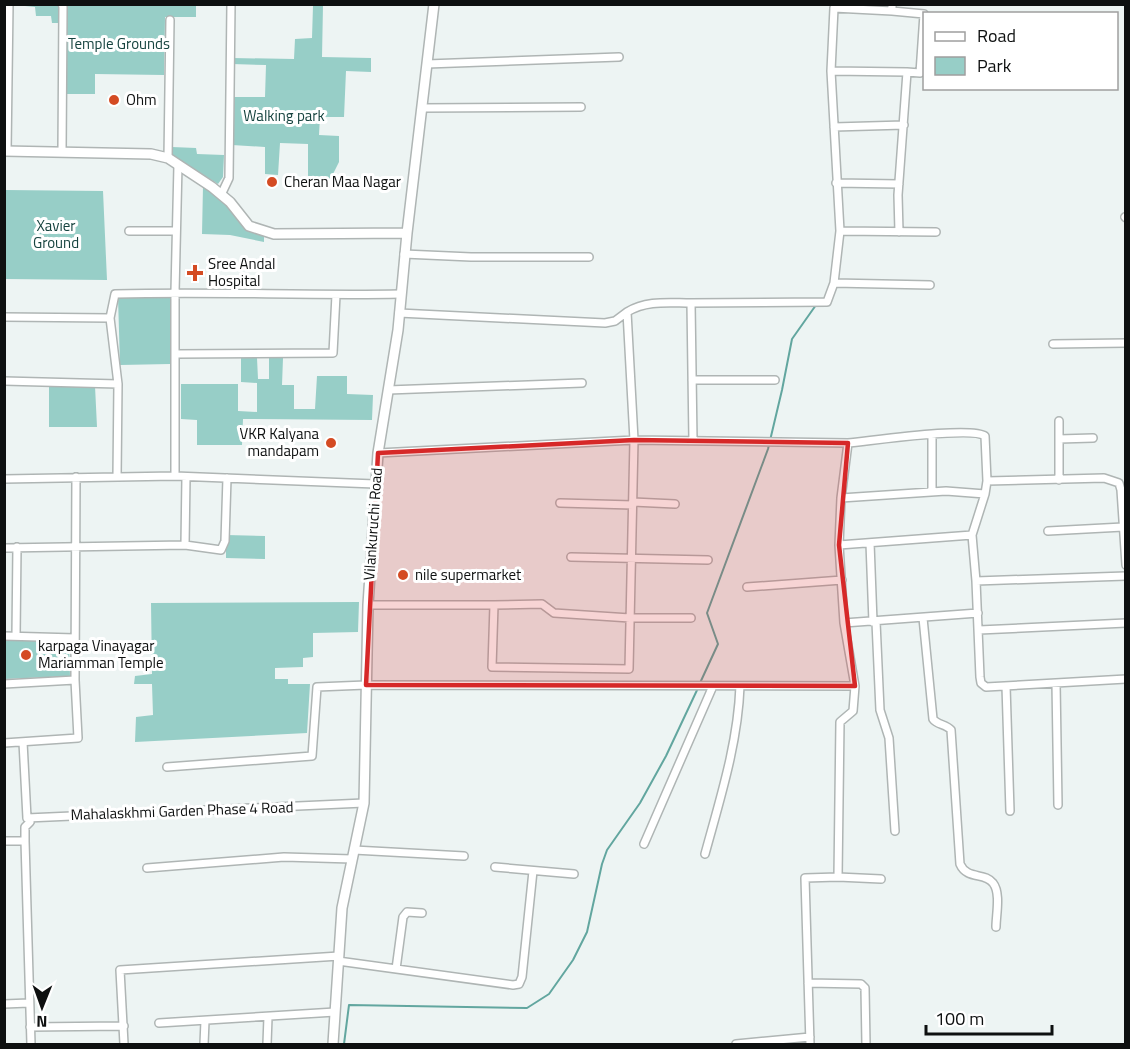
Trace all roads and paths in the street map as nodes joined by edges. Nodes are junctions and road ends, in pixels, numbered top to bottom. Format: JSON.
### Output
{"nodes":[{"id":1,"x":9,"y":4,"type":"edge"},
{"id":2,"x":62,"y":4,"type":"edge"},
{"id":3,"x":231,"y":4,"type":"edge"},
{"id":4,"x":434,"y":4,"type":"edge"},
{"id":5,"x":834,"y":6,"type":"edge"},
{"id":6,"x":892,"y":8,"type":"edge"},
{"id":7,"x":923,"y":14,"type":"edge"},
{"id":8,"x":170,"y":20,"type":"dead end"},
{"id":9,"x":923,"y":44,"type":"edge"},
{"id":10,"x":619,"y":57,"type":"dead end"},
{"id":11,"x":427,"y":64,"type":"junction"},
{"id":12,"x":831,"y":71,"type":"junction"},
{"id":13,"x":907,"y":72,"type":"junction"},
{"id":14,"x":922,"y":73,"type":"edge"},
{"id":15,"x":581,"y":107,"type":"dead end"},
{"id":16,"x":422,"y":108,"type":"junction"},
{"id":17,"x":904,"y":125,"type":"junction"},
{"id":18,"x":834,"y":127,"type":"junction"},
{"id":19,"x":6,"y":151,"type":"edge"},
{"id":20,"x":62,"y":151,"type":"junction"},
{"id":21,"x":168,"y":158,"type":"junction"},
{"id":22,"x":178,"y":165,"type":"junction"},
{"id":23,"x":836,"y":183,"type":"junction"},
{"id":24,"x":899,"y":184,"type":"junction"},
{"id":25,"x":221,"y":195,"type":"junction"},
{"id":26,"x":129,"y":231,"type":"dead end"},
{"id":27,"x":176,"y":231,"type":"junction"},
{"id":28,"x":840,"y":231,"type":"junction"},
{"id":29,"x":899,"y":232,"type":"junction"},
{"id":30,"x":936,"y":232,"type":"dead end"},
{"id":31,"x":406,"y":233,"type":"junction"},
{"id":32,"x":405,"y":254,"type":"junction"},
{"id":33,"x":589,"y":257,"type":"dead end"},
{"id":34,"x":834,"y":283,"type":"junction"},
{"id":35,"x":930,"y":285,"type":"dead end"},
{"id":36,"x":175,"y":292,"type":"junction"},
{"id":37,"x":400,"y":294,"type":"junction"},
{"id":38,"x":336,"y":296,"type":"junction"},
{"id":39,"x":691,"y":303,"type":"junction"},
{"id":40,"x":627,"y":312,"type":"junction"},
{"id":41,"x":399,"y":314,"type":"junction"},
{"id":42,"x":4,"y":316,"type":"edge"},
{"id":43,"x":110,"y":318,"type":"junction"},
{"id":44,"x":1125,"y":343,"type":"edge"},
{"id":45,"x":1053,"y":344,"type":"dead end"},
{"id":46,"x":176,"y":354,"type":"junction"},
{"id":47,"x":692,"y":380,"type":"junction"},
{"id":48,"x":775,"y":380,"type":"dead end"},
{"id":49,"x":4,"y":381,"type":"edge"},
{"id":50,"x":582,"y":383,"type":"dead end"},
{"id":51,"x":118,"y":384,"type":"junction"},
{"id":52,"x":388,"y":390,"type":"junction"},
{"id":53,"x":1059,"y":421,"type":"dead end"},
{"id":54,"x":932,"y":435,"type":"junction"},
{"id":55,"x":1093,"y":438,"type":"dead end"},
{"id":56,"x":1059,"y":439,"type":"junction"},
{"id":57,"x":634,"y":440,"type":"junction"},
{"id":58,"x":693,"y":441,"type":"junction"},
{"id":59,"x":848,"y":443,"type":"junction"},
{"id":60,"x":378,"y":453,"type":"junction"},
{"id":61,"x":175,"y":476,"type":"junction"},
{"id":62,"x":76,"y":477,"type":"junction"},
{"id":63,"x":117,"y":477,"type":"junction"},
{"id":64,"x":186,"y":477,"type":"junction"},
{"id":65,"x":227,"y":478,"type":"junction"},
{"id":66,"x":4,"y":479,"type":"edge"},
{"id":67,"x":1059,"y":480,"type":"junction"},
{"id":68,"x":987,"y":481,"type":"junction"},
{"id":69,"x":375,"y":484,"type":"junction"},
{"id":70,"x":932,"y":492,"type":"junction"},
{"id":71,"x":985,"y":494,"type":"junction"},
{"id":72,"x":840,"y":498,"type":"junction"},
{"id":73,"x":560,"y":503,"type":"dead end"},
{"id":74,"x":633,"y":504,"type":"junction"},
{"id":75,"x":675,"y":504,"type":"dead end"},
{"id":76,"x":1123,"y":527,"type":"junction"},
{"id":77,"x":1048,"y":531,"type":"dead end"},
{"id":78,"x":972,"y":535,"type":"junction"},
{"id":79,"x":870,"y":543,"type":"junction"},
{"id":80,"x":185,"y":545,"type":"junction"},
{"id":81,"x":839,"y":545,"type":"junction"},
{"id":82,"x":17,"y":547,"type":"junction"},
{"id":83,"x":4,"y":548,"type":"edge"},
{"id":84,"x":75,"y":548,"type":"junction"},
{"id":85,"x":571,"y":557,"type":"dead end"},
{"id":86,"x":631,"y":558,"type":"junction"},
{"id":87,"x":708,"y":560,"type":"dead end"},
{"id":88,"x":1125,"y":565,"type":"edge"},
{"id":89,"x":1125,"y":576,"type":"edge"},
{"id":90,"x":842,"y":580,"type":"junction"},
{"id":91,"x":976,"y":581,"type":"junction"},
{"id":92,"x":747,"y":588,"type":"dead end"},
{"id":93,"x":368,"y":605,"type":"junction"},
{"id":94,"x":494,"y":605,"type":"junction"},
{"id":95,"x":978,"y":613,"type":"junction"},
{"id":96,"x":630,"y":618,"type":"junction"},
{"id":97,"x":691,"y":618,"type":"dead end"},
{"id":98,"x":923,"y":618,"type":"junction"},
{"id":99,"x":875,"y":622,"type":"junction"},
{"id":100,"x":1125,"y":622,"type":"edge"},
{"id":101,"x":844,"y":623,"type":"junction"},
{"id":102,"x":979,"y":630,"type":"junction"},
{"id":103,"x":4,"y":636,"type":"edge"},
{"id":104,"x":16,"y":636,"type":"junction"},
{"id":105,"x":75,"y":638,"type":"junction"},
{"id":106,"x":1125,"y":679,"type":"edge"},
{"id":107,"x":75,"y":680,"type":"junction"},
{"id":108,"x":1056,"y":683,"type":"junction"},
{"id":109,"x":4,"y":684,"type":"edge"},
{"id":110,"x":366,"y":686,"type":"junction"},
{"id":111,"x":713,"y":686,"type":"junction"},
{"id":112,"x":740,"y":686,"type":"junction"},
{"id":113,"x":855,"y":686,"type":"junction"},
{"id":114,"x":1005,"y":686,"type":"junction"},
{"id":115,"x":23,"y":742,"type":"junction"},
{"id":116,"x":4,"y":743,"type":"edge"},
{"id":117,"x":167,"y":767,"type":"dead end"},
{"id":118,"x":364,"y":803,"type":"junction"},
{"id":119,"x":1058,"y":805,"type":"dead end"},
{"id":120,"x":1010,"y":811,"type":"dead end"},
{"id":121,"x":27,"y":818,"type":"junction"},
{"id":122,"x":895,"y":831,"type":"dead end"},
{"id":123,"x":25,"y":841,"type":"junction"},
{"id":124,"x":4,"y":842,"type":"edge"},
{"id":125,"x":644,"y":844,"type":"dead end"},
{"id":126,"x":353,"y":854,"type":"junction"},
{"id":127,"x":705,"y":854,"type":"dead end"},
{"id":128,"x":464,"y":856,"type":"dead end"},
{"id":129,"x":495,"y":867,"type":"dead end"},
{"id":130,"x":147,"y":868,"type":"dead end"},
{"id":131,"x":533,"y":871,"type":"junction"},
{"id":132,"x":574,"y":874,"type":"dead end"},
{"id":133,"x":838,"y":877,"type":"junction"},
{"id":134,"x":881,"y":879,"type":"dead end"},
{"id":135,"x":422,"y":913,"type":"dead end"},
{"id":136,"x":996,"y":927,"type":"dead end"},
{"id":137,"x":339,"y":958,"type":"junction"},
{"id":138,"x":396,"y":969,"type":"junction"},
{"id":139,"x":808,"y":983,"type":"junction"},
{"id":140,"x":29,"y":1002,"type":"junction"},
{"id":141,"x":4,"y":1004,"type":"edge"},
{"id":142,"x":334,"y":1012,"type":"junction"},
{"id":143,"x":268,"y":1017,"type":"junction"},
{"id":144,"x":205,"y":1021,"type":"junction"},
{"id":145,"x":159,"y":1023,"type":"dead end"},
{"id":146,"x":124,"y":1026,"type":"junction"},
{"id":147,"x":30,"y":1027,"type":"junction"},
{"id":148,"x":810,"y":1041,"type":"edge"},
{"id":149,"x":31,"y":1044,"type":"edge"},
{"id":150,"x":124,"y":1044,"type":"edge"},
{"id":151,"x":204,"y":1044,"type":"edge"},
{"id":152,"x":267,"y":1044,"type":"edge"},
{"id":153,"x":333,"y":1044,"type":"edge"},
{"id":154,"x":736,"y":1044,"type":"edge"},
{"id":155,"x":866,"y":1044,"type":"edge"}],
"edges":[{"from":1,"to":19,"type":"street"},
{"from":2,"to":20,"type":"street"},
{"from":3,"to":25,"type":"street"},
{"from":4,"to":11,"type":"main road","name":"Vilankuruchi Road"},
{"from":5,"to":6,"type":"street"},
{"from":5,"to":12,"type":"street"},
{"from":6,"to":7,"type":"street"},
{"from":8,"to":21,"type":"street"},
{"from":9,"to":14,"type":"street"},
{"from":10,"to":11,"type":"street"},
{"from":11,"to":16,"type":"main road","name":"Vilankuruchi Road"},
{"from":12,"to":13,"type":"street"},
{"from":12,"to":18,"type":"street"},
{"from":13,"to":14,"type":"street"},
{"from":13,"to":17,"type":"street"},
{"from":15,"to":16,"type":"street"},
{"from":16,"to":31,"type":"main road","name":"Vilankuruchi Road"},
{"from":17,"to":18,"type":"street"},
{"from":17,"to":24,"type":"street"},
{"from":18,"to":23,"type":"street"},
{"from":19,"to":20,"type":"main road"},
{"from":20,"to":21,"type":"main road"},
{"from":21,"to":22,"type":"main road"},
{"from":22,"to":25,"type":"main road"},
{"from":22,"to":27,"type":"street"},
{"from":23,"to":24,"type":"street"},
{"from":23,"to":28,"type":"street"},
{"from":24,"to":29,"type":"street"},
{"from":25,"to":31,"type":"main road"},
{"from":26,"to":27,"type":"street"},
{"from":27,"to":36,"type":"street"},
{"from":28,"to":29,"type":"street"},
{"from":28,"to":34,"type":"street"},
{"from":29,"to":30,"type":"street"},
{"from":31,"to":32,"type":"main road","name":"Vilankuruchi Road"},
{"from":32,"to":33,"type":"street"},
{"from":32,"to":37,"type":"main road","name":"Vilankuruchi Road"},
{"from":34,"to":35,"type":"street"},
{"from":34,"to":39,"type":"street"},
{"from":36,"to":38,"type":"street"},
{"from":36,"to":43,"type":"street"},
{"from":36,"to":46,"type":"street"},
{"from":37,"to":38,"type":"street"},
{"from":37,"to":41,"type":"main road","name":"Vilankuruchi Road"},
{"from":38,"to":46,"type":"street"},
{"from":39,"to":40,"type":"street"},
{"from":39,"to":47,"type":"street"},
{"from":40,"to":41,"type":"street"},
{"from":40,"to":57,"type":"street"},
{"from":41,"to":52,"type":"main road","name":"Vilankuruchi Road"},
{"from":42,"to":43,"type":"street"},
{"from":43,"to":51,"type":"street"},
{"from":44,"to":45,"type":"street"},
{"from":46,"to":61,"type":"street"},
{"from":47,"to":48,"type":"street"},
{"from":47,"to":58,"type":"street"},
{"from":49,"to":51,"type":"street"},
{"from":50,"to":52,"type":"street"},
{"from":51,"to":63,"type":"street"},
{"from":52,"to":60,"type":"main road","name":"Vilankuruchi Road"},
{"from":53,"to":56,"type":"street"},
{"from":54,"to":59,"type":"street"},
{"from":54,"to":68,"type":"street"},
{"from":54,"to":70,"type":"street"},
{"from":55,"to":56,"type":"street"},
{"from":56,"to":67,"type":"street"},
{"from":57,"to":58,"type":"street"},
{"from":57,"to":60,"type":"street"},
{"from":57,"to":74,"type":"street"},
{"from":58,"to":59,"type":"street"},
{"from":59,"to":72,"type":"street"},
{"from":60,"to":69,"type":"main road","name":"Vilankuruchi Road"},
{"from":61,"to":63,"type":"street"},
{"from":61,"to":64,"type":"street"},
{"from":62,"to":63,"type":"street"},
{"from":62,"to":66,"type":"street"},
{"from":62,"to":84,"type":"street"},
{"from":64,"to":65,"type":"street"},
{"from":64,"to":80,"type":"street"},
{"from":65,"to":69,"type":"street"},
{"from":65,"to":80,"type":"street"},
{"from":67,"to":68,"type":"street"},
{"from":67,"to":76,"type":"street"},
{"from":68,"to":71,"type":"street"},
{"from":69,"to":93,"type":"main road","name":"Vilankuruchi Road"},
{"from":70,"to":71,"type":"street"},
{"from":70,"to":72,"type":"street"},
{"from":71,"to":78,"type":"street"},
{"from":72,"to":81,"type":"street"},
{"from":73,"to":74,"type":"street"},
{"from":74,"to":75,"type":"street"},
{"from":74,"to":86,"type":"street"},
{"from":76,"to":77,"type":"street"},
{"from":76,"to":88,"type":"street"},
{"from":78,"to":79,"type":"street"},
{"from":78,"to":91,"type":"street"},
{"from":79,"to":81,"type":"street"},
{"from":79,"to":99,"type":"street"},
{"from":80,"to":84,"type":"street"},
{"from":81,"to":90,"type":"street"},
{"from":82,"to":83,"type":"street"},
{"from":82,"to":84,"type":"street"},
{"from":82,"to":104,"type":"street"},
{"from":84,"to":105,"type":"street"},
{"from":85,"to":86,"type":"street"},
{"from":86,"to":87,"type":"street"},
{"from":86,"to":96,"type":"street"},
{"from":89,"to":91,"type":"street"},
{"from":90,"to":92,"type":"street"},
{"from":90,"to":101,"type":"street"},
{"from":91,"to":95,"type":"street"},
{"from":93,"to":94,"type":"street"},
{"from":93,"to":110,"type":"main road","name":"Vilankuruchi Road"},
{"from":94,"to":96,"type":"street"},
{"from":94,"to":96,"type":"street"},
{"from":95,"to":98,"type":"street"},
{"from":95,"to":102,"type":"street"},
{"from":96,"to":97,"type":"street"},
{"from":98,"to":99,"type":"street"},
{"from":98,"to":136,"type":"street"},
{"from":99,"to":101,"type":"street"},
{"from":99,"to":122,"type":"street"},
{"from":100,"to":102,"type":"street"},
{"from":101,"to":113,"type":"street"},
{"from":102,"to":114,"type":"street"},
{"from":103,"to":104,"type":"street"},
{"from":104,"to":105,"type":"street"},
{"from":105,"to":107,"type":"street"},
{"from":106,"to":108,"type":"street"},
{"from":107,"to":109,"type":"street"},
{"from":107,"to":115,"type":"street"},
{"from":108,"to":114,"type":"street"},
{"from":108,"to":119,"type":"street"},
{"from":110,"to":111,"type":"street"},
{"from":110,"to":117,"type":"street"},
{"from":110,"to":118,"type":"main road","name":"Vilankuruchi Road"},
{"from":111,"to":112,"type":"street"},
{"from":111,"to":125,"type":"street"},
{"from":112,"to":113,"type":"street"},
{"from":112,"to":127,"type":"street"},
{"from":113,"to":133,"type":"street"},
{"from":114,"to":120,"type":"street"},
{"from":115,"to":116,"type":"street"},
{"from":115,"to":121,"type":"street"},
{"from":118,"to":121,"type":"street","name":"Mahalaskhmi Garden Phase 4 Road"},
{"from":118,"to":126,"type":"main road","name":"Vilankuruchi Road"},
{"from":121,"to":123,"type":"street"},
{"from":123,"to":124,"type":"street"},
{"from":123,"to":140,"type":"street"},
{"from":126,"to":128,"type":"street"},
{"from":126,"to":130,"type":"street"},
{"from":126,"to":137,"type":"main road","name":"Vilankuruchi Road"},
{"from":129,"to":131,"type":"street"},
{"from":131,"to":132,"type":"street"},
{"from":131,"to":138,"type":"street"},
{"from":133,"to":134,"type":"street"},
{"from":133,"to":139,"type":"street"},
{"from":135,"to":138,"type":"street"},
{"from":137,"to":138,"type":"street"},
{"from":137,"to":142,"type":"main road","name":"Vilankuruchi Road"},
{"from":137,"to":146,"type":"street"},
{"from":139,"to":148,"type":"street"},
{"from":139,"to":155,"type":"street"},
{"from":140,"to":141,"type":"street"},
{"from":140,"to":147,"type":"street"},
{"from":142,"to":143,"type":"street"},
{"from":142,"to":153,"type":"main road","name":"Vilankuruchi Road"},
{"from":143,"to":144,"type":"street"},
{"from":143,"to":152,"type":"street"},
{"from":144,"to":145,"type":"street"},
{"from":144,"to":151,"type":"street"},
{"from":146,"to":147,"type":"street"},
{"from":146,"to":150,"type":"street"},
{"from":147,"to":149,"type":"street"},
{"from":148,"to":154,"type":"street"}]}
